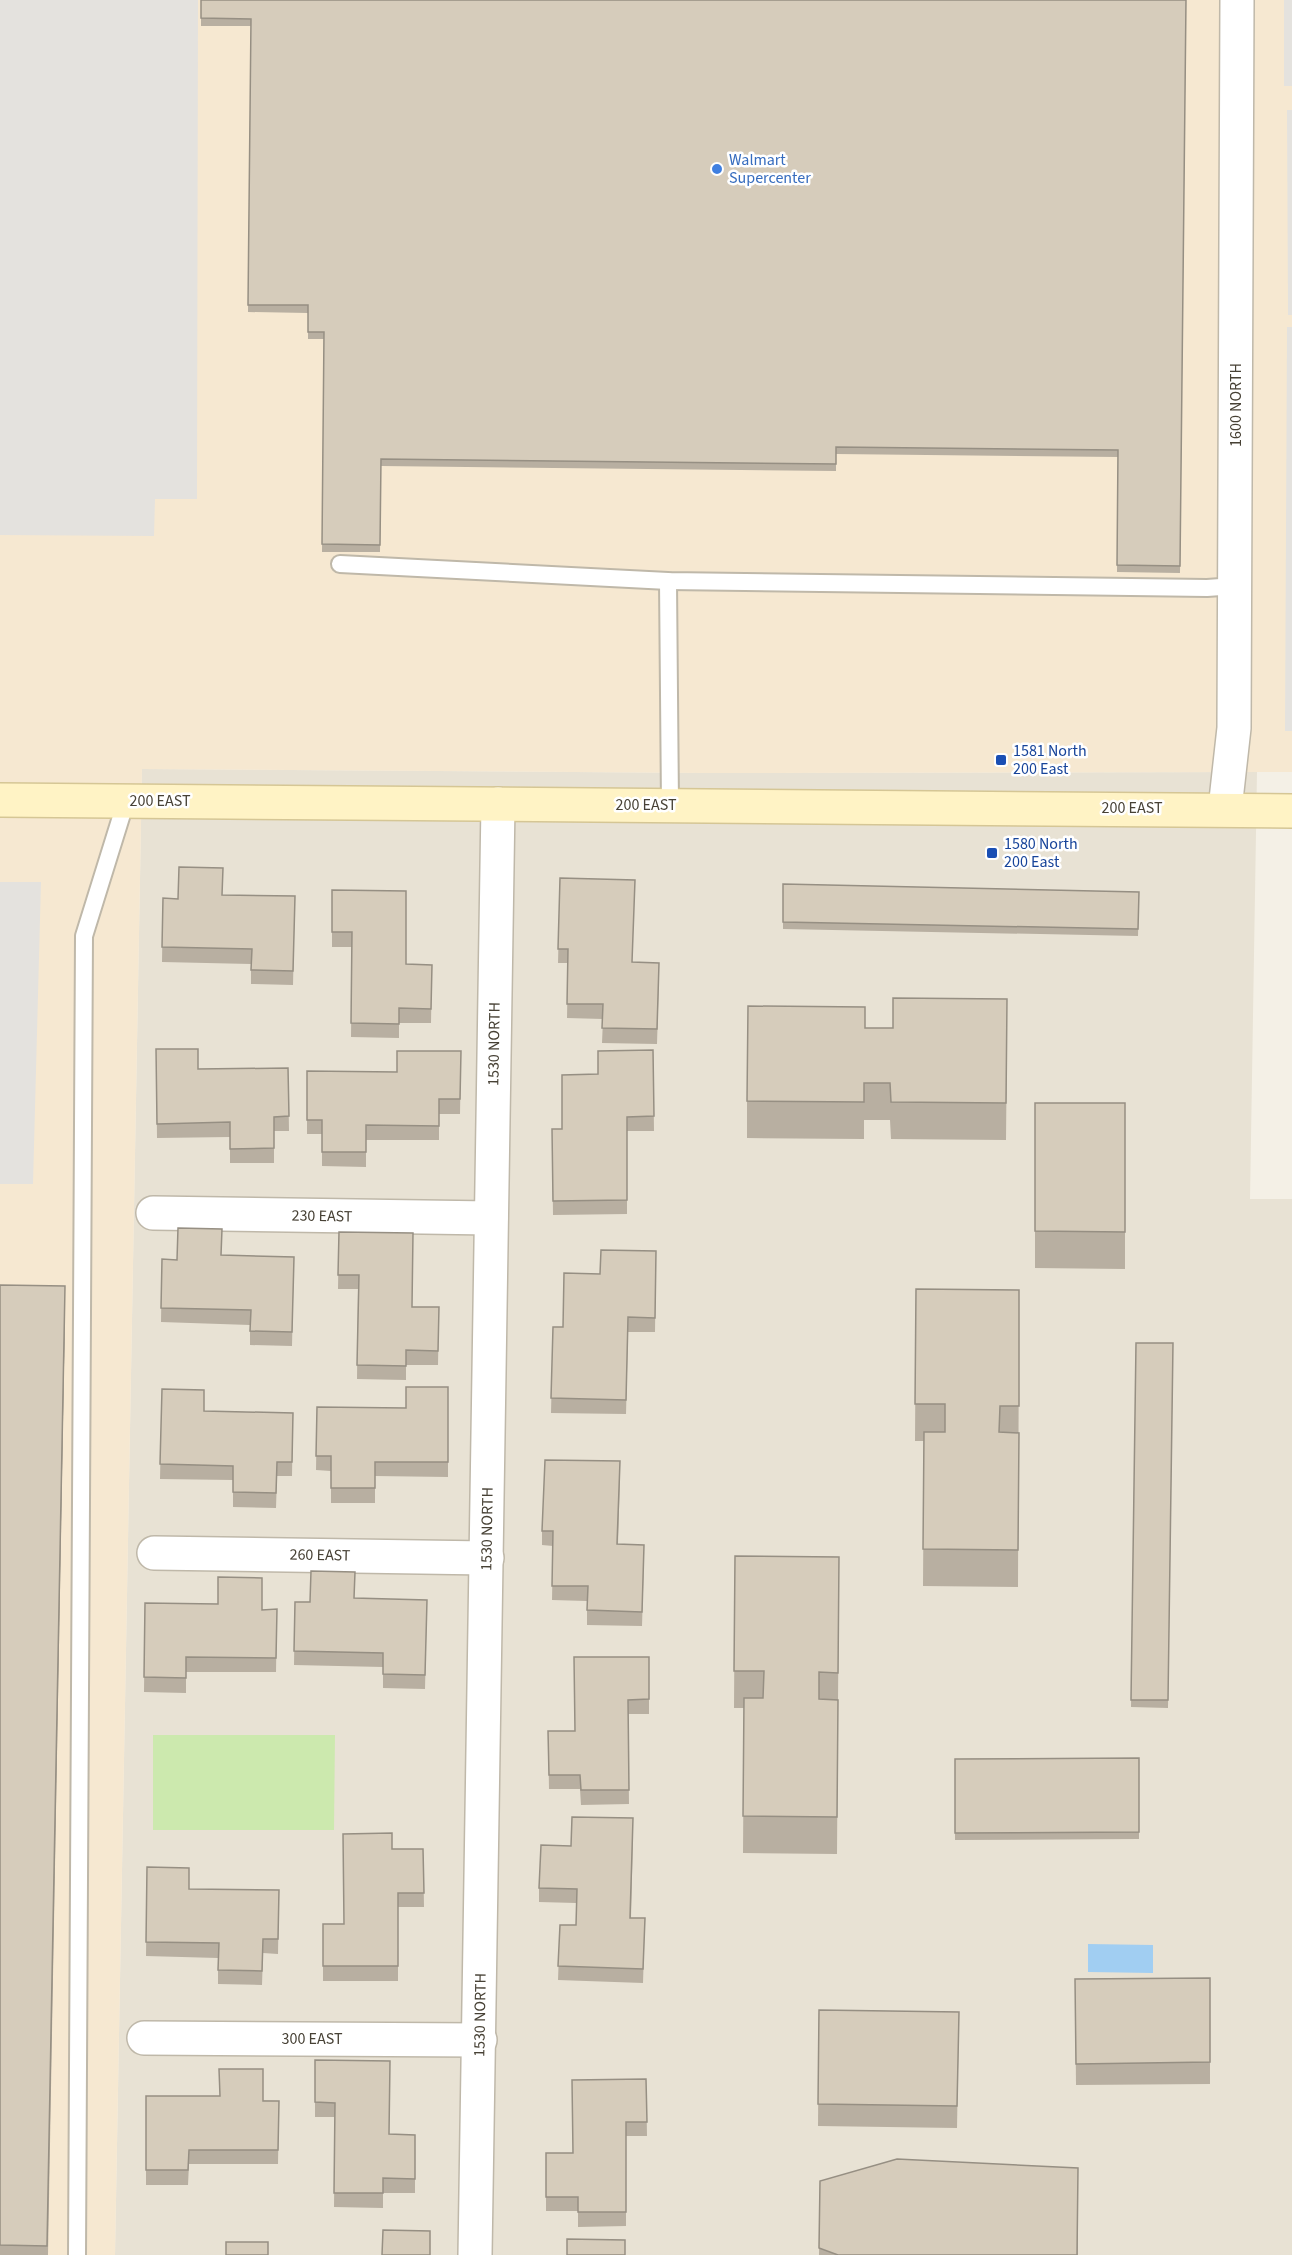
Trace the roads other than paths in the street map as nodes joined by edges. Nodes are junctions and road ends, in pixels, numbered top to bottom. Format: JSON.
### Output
{"nodes":[{"id":1,"x":1237,"y":0,"type":"edge"},
{"id":2,"x":340,"y":564,"type":"dead end"},
{"id":3,"x":668,"y":581,"type":"junction"},
{"id":4,"x":1235,"y":586,"type":"junction"},
{"id":5,"x":0,"y":800,"type":"edge"},
{"id":6,"x":126,"y":801,"type":"junction"},
{"id":7,"x":498,"y":804,"type":"junction"},
{"id":8,"x":670,"y":805,"type":"junction"},
{"id":9,"x":1225,"y":809,"type":"junction"},
{"id":10,"x":1292,"y":811,"type":"edge"},
{"id":11,"x":153,"y":1214,"type":"dead end"},
{"id":12,"x":491,"y":1218,"type":"junction"},
{"id":13,"x":154,"y":1552,"type":"dead end"},
{"id":14,"x":487,"y":1558,"type":"junction"},
{"id":15,"x":144,"y":2038,"type":"dead end"},
{"id":16,"x":480,"y":2040,"type":"junction"},
{"id":17,"x":76,"y":2255,"type":"edge"},
{"id":18,"x":475,"y":2255,"type":"edge"}],
"edges":[{"from":1,"to":4,"type":"street","name":"1600 NORTH"},
{"from":2,"to":3,"type":"lane"},
{"from":3,"to":4,"type":"lane"},
{"from":3,"to":8,"type":"lane"},
{"from":4,"to":9,"type":"street","name":"1600 NORTH"},
{"from":5,"to":6,"type":"main road","name":"200 EAST"},
{"from":6,"to":7,"type":"main road","name":"200 EAST"},
{"from":6,"to":17,"type":"lane"},
{"from":7,"to":8,"type":"main road","name":"200 EAST"},
{"from":7,"to":12,"type":"street","name":"1530 NORTH"},
{"from":8,"to":9,"type":"main road","name":"200 EAST"},
{"from":9,"to":10,"type":"main road","name":"200 EAST"},
{"from":11,"to":12,"type":"street","name":"230 EAST"},
{"from":12,"to":14,"type":"street","name":"1530 NORTH"},
{"from":13,"to":14,"type":"street","name":"260 EAST"},
{"from":14,"to":16,"type":"street","name":"1530 NORTH"},
{"from":15,"to":16,"type":"street","name":"300 EAST"},
{"from":16,"to":18,"type":"street","name":"1530 NORTH"}]}
